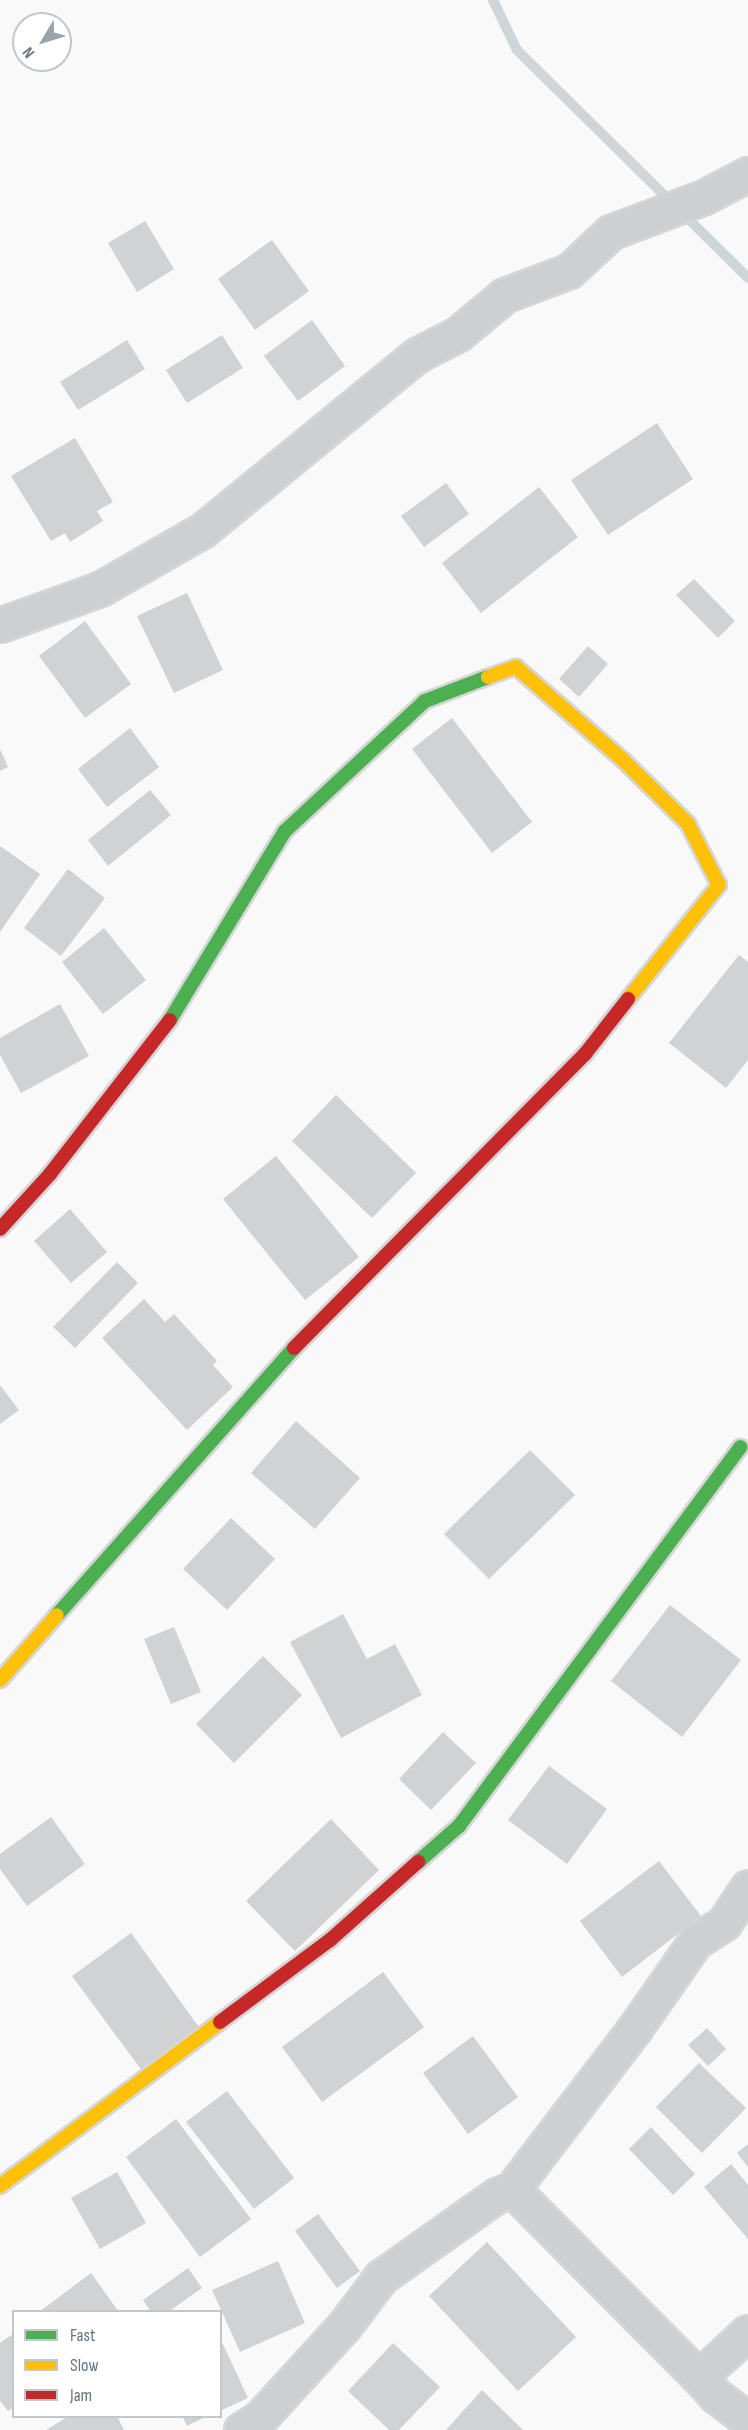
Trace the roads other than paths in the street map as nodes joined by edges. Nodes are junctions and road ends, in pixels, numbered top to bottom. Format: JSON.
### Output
{"nodes":[{"id":1,"x":748,"y":174,"type":"edge"},
{"id":2,"x":0,"y":625,"type":"edge"},
{"id":3,"x":0,"y":1229,"type":"edge"},
{"id":4,"x":740,"y":1447,"type":"dead end"},
{"id":5,"x":0,"y":1680,"type":"edge"},
{"id":6,"x":748,"y":1887,"type":"edge"},
{"id":7,"x":0,"y":2186,"type":"edge"},
{"id":8,"x":512,"y":2189,"type":"junction"},
{"id":9,"x":748,"y":2332,"type":"edge"},
{"id":10,"x":699,"y":2377,"type":"junction"},
{"id":11,"x":748,"y":2420,"type":"edge"},
{"id":12,"x":241,"y":2430,"type":"edge"}],
"edges":[{"from":1,"to":2,"type":"street"},
{"from":3,"to":5,"type":"street"},
{"from":4,"to":7,"type":"street"},
{"from":6,"to":8,"type":"street"},
{"from":8,"to":10,"type":"street"},
{"from":8,"to":12,"type":"street"},
{"from":9,"to":10,"type":"street"},
{"from":10,"to":11,"type":"street"}]}
